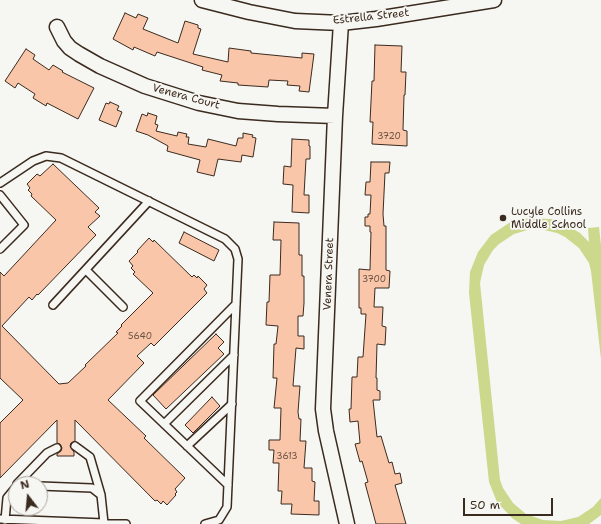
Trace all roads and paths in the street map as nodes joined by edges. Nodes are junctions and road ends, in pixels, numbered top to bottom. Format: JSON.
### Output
{"nodes":[{"id":1,"x":202,"y":0,"type":"edge"},
{"id":2,"x":494,"y":0,"type":"edge"},
{"id":3,"x":341,"y":23,"type":"junction"},
{"id":4,"x":57,"y":27,"type":"dead end"},
{"id":5,"x":335,"y":116,"type":"junction"},
{"id":6,"x":0,"y":184,"type":"edge"},
{"id":7,"x":0,"y":195,"type":"edge"},
{"id":8,"x":149,"y":201,"type":"junction"},
{"id":9,"x":0,"y":248,"type":"edge"},
{"id":10,"x":86,"y":270,"type":"junction"},
{"id":11,"x":236,"y":304,"type":"junction"},
{"id":12,"x":54,"y":305,"type":"dead end"},
{"id":13,"x":123,"y":307,"type":"dead end"},
{"id":14,"x":234,"y":355,"type":"junction"},
{"id":15,"x":232,"y":404,"type":"junction"},
{"id":16,"x":164,"y":424,"type":"junction"},
{"id":17,"x":74,"y":446,"type":"dead end"},
{"id":18,"x":187,"y":446,"type":"junction"},
{"id":19,"x":57,"y":448,"type":"dead end"},
{"id":20,"x":25,"y":476,"type":"edge"},
{"id":21,"x":228,"y":485,"type":"junction"},
{"id":22,"x":48,"y":486,"type":"edge"},
{"id":23,"x":101,"y":496,"type":"junction"},
{"id":24,"x":8,"y":497,"type":"edge"},
{"id":25,"x":3,"y":519,"type":"edge"},
{"id":26,"x":104,"y":524,"type":"edge"},
{"id":27,"x":126,"y":524,"type":"edge"},
{"id":28,"x":204,"y":524,"type":"edge"},
{"id":29,"x":347,"y":524,"type":"edge"}],
"edges":[{"from":1,"to":3,"type":"street","name":"Estrella Street"},
{"from":2,"to":3,"type":"street","name":"Estrella Street"},
{"from":3,"to":5,"type":"street","name":"Venera Street"},
{"from":4,"to":5,"type":"street","name":"Venera Court"},
{"from":5,"to":29,"type":"street","name":"Venera Street"},
{"from":6,"to":8,"type":"lane"},
{"from":7,"to":9,"type":"lane"},
{"from":8,"to":10,"type":"lane"},
{"from":8,"to":11,"type":"lane"},
{"from":10,"to":12,"type":"lane"},
{"from":10,"to":13,"type":"lane"},
{"from":11,"to":14,"type":"lane"},
{"from":11,"to":16,"type":"lane"},
{"from":14,"to":15,"type":"lane"},
{"from":14,"to":16,"type":"lane"},
{"from":15,"to":18,"type":"lane"},
{"from":15,"to":21,"type":"lane"},
{"from":16,"to":18,"type":"lane"},
{"from":17,"to":23,"type":"lane"},
{"from":18,"to":21,"type":"lane"},
{"from":19,"to":20,"type":"lane"},
{"from":21,"to":28,"type":"lane"},
{"from":22,"to":23,"type":"lane"},
{"from":23,"to":26,"type":"lane"},
{"from":24,"to":25,"type":"lane"},
{"from":25,"to":26,"type":"lane"},
{"from":26,"to":27,"type":"lane"}]}
